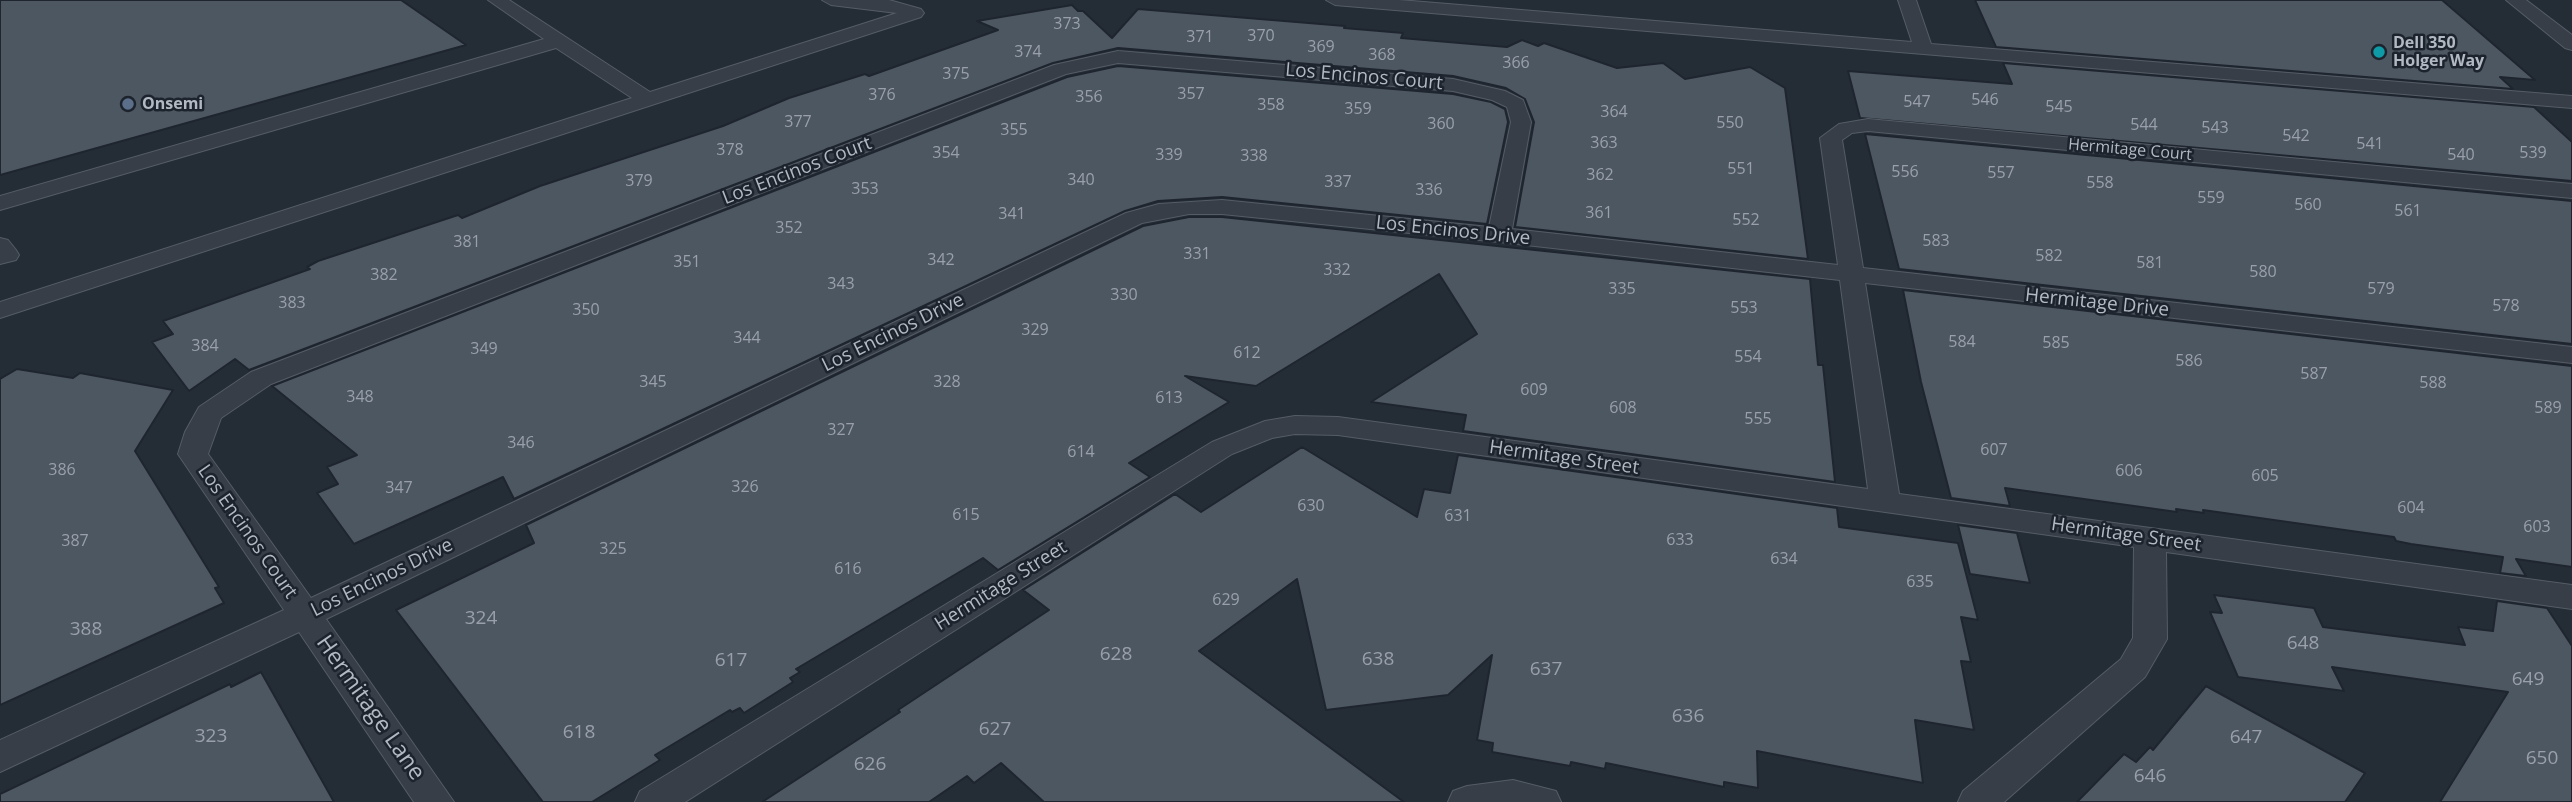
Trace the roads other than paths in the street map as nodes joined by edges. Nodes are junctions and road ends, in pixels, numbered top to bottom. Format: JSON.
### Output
{"nodes":[{"id":1,"x":497,"y":0,"type":"edge"},
{"id":2,"x":831,"y":0,"type":"edge"},
{"id":3,"x":1335,"y":0,"type":"edge"},
{"id":4,"x":1907,"y":0,"type":"edge"},
{"id":5,"x":2515,"y":0,"type":"edge"},
{"id":6,"x":559,"y":41,"type":"junction"},
{"id":7,"x":2572,"y":44,"type":"edge"},
{"id":8,"x":1924,"y":49,"type":"junction"},
{"id":9,"x":648,"y":100,"type":"junction"},
{"id":10,"x":2572,"y":102,"type":"edge"},
{"id":11,"x":2572,"y":191,"type":"edge"},
{"id":12,"x":0,"y":203,"type":"edge"},
{"id":13,"x":1499,"y":236,"type":"junction"},
{"id":14,"x":0,"y":245,"type":"edge"},
{"id":15,"x":0,"y":257,"type":"edge"},
{"id":16,"x":1851,"y":276,"type":"junction"},
{"id":17,"x":0,"y":310,"type":"edge"},
{"id":18,"x":2572,"y":355,"type":"edge"},
{"id":19,"x":1885,"y":503,"type":"junction"},
{"id":20,"x":2150,"y":538,"type":"junction"},
{"id":21,"x":2572,"y":597,"type":"edge"},
{"id":22,"x":304,"y":615,"type":"junction"},
{"id":23,"x":0,"y":757,"type":"edge"},
{"id":24,"x":435,"y":802,"type":"edge"},
{"id":25,"x":654,"y":802,"type":"edge"},
{"id":26,"x":1467,"y":802,"type":"edge"},
{"id":27,"x":1542,"y":802,"type":"edge"},
{"id":28,"x":1977,"y":802,"type":"edge"}],
"edges":[{"from":1,"to":6,"type":"lane"},
{"from":2,"to":9,"type":"lane"},
{"from":3,"to":8,"type":"lane"},
{"from":4,"to":8,"type":"lane"},
{"from":5,"to":7,"type":"lane"},
{"from":6,"to":9,"type":"lane"},
{"from":6,"to":12,"type":"lane"},
{"from":8,"to":10,"type":"lane"},
{"from":9,"to":17,"type":"lane"},
{"from":11,"to":16,"type":"lane","name":"Hermitage Court"},
{"from":13,"to":16,"type":"lane","name":"Los Encinos Drive"},
{"from":13,"to":22,"type":"lane","name":"Los Encinos Drive"},
{"from":13,"to":22,"type":"lane","name":"Los Encinos Court"},
{"from":14,"to":15,"type":"lane"},
{"from":16,"to":18,"type":"lane","name":"Hermitage Drive"},
{"from":16,"to":19,"type":"lane"},
{"from":19,"to":20,"type":"lane","name":"Hermitage Street"},
{"from":19,"to":25,"type":"lane","name":"Hermitage Street"},
{"from":20,"to":21,"type":"lane","name":"Hermitage Street"},
{"from":20,"to":28,"type":"lane"},
{"from":22,"to":23,"type":"lane","name":"Los Encinos Drive"},
{"from":22,"to":24,"type":"lane","name":"Hermitage Lane"},
{"from":26,"to":27,"type":"lane"}]}
